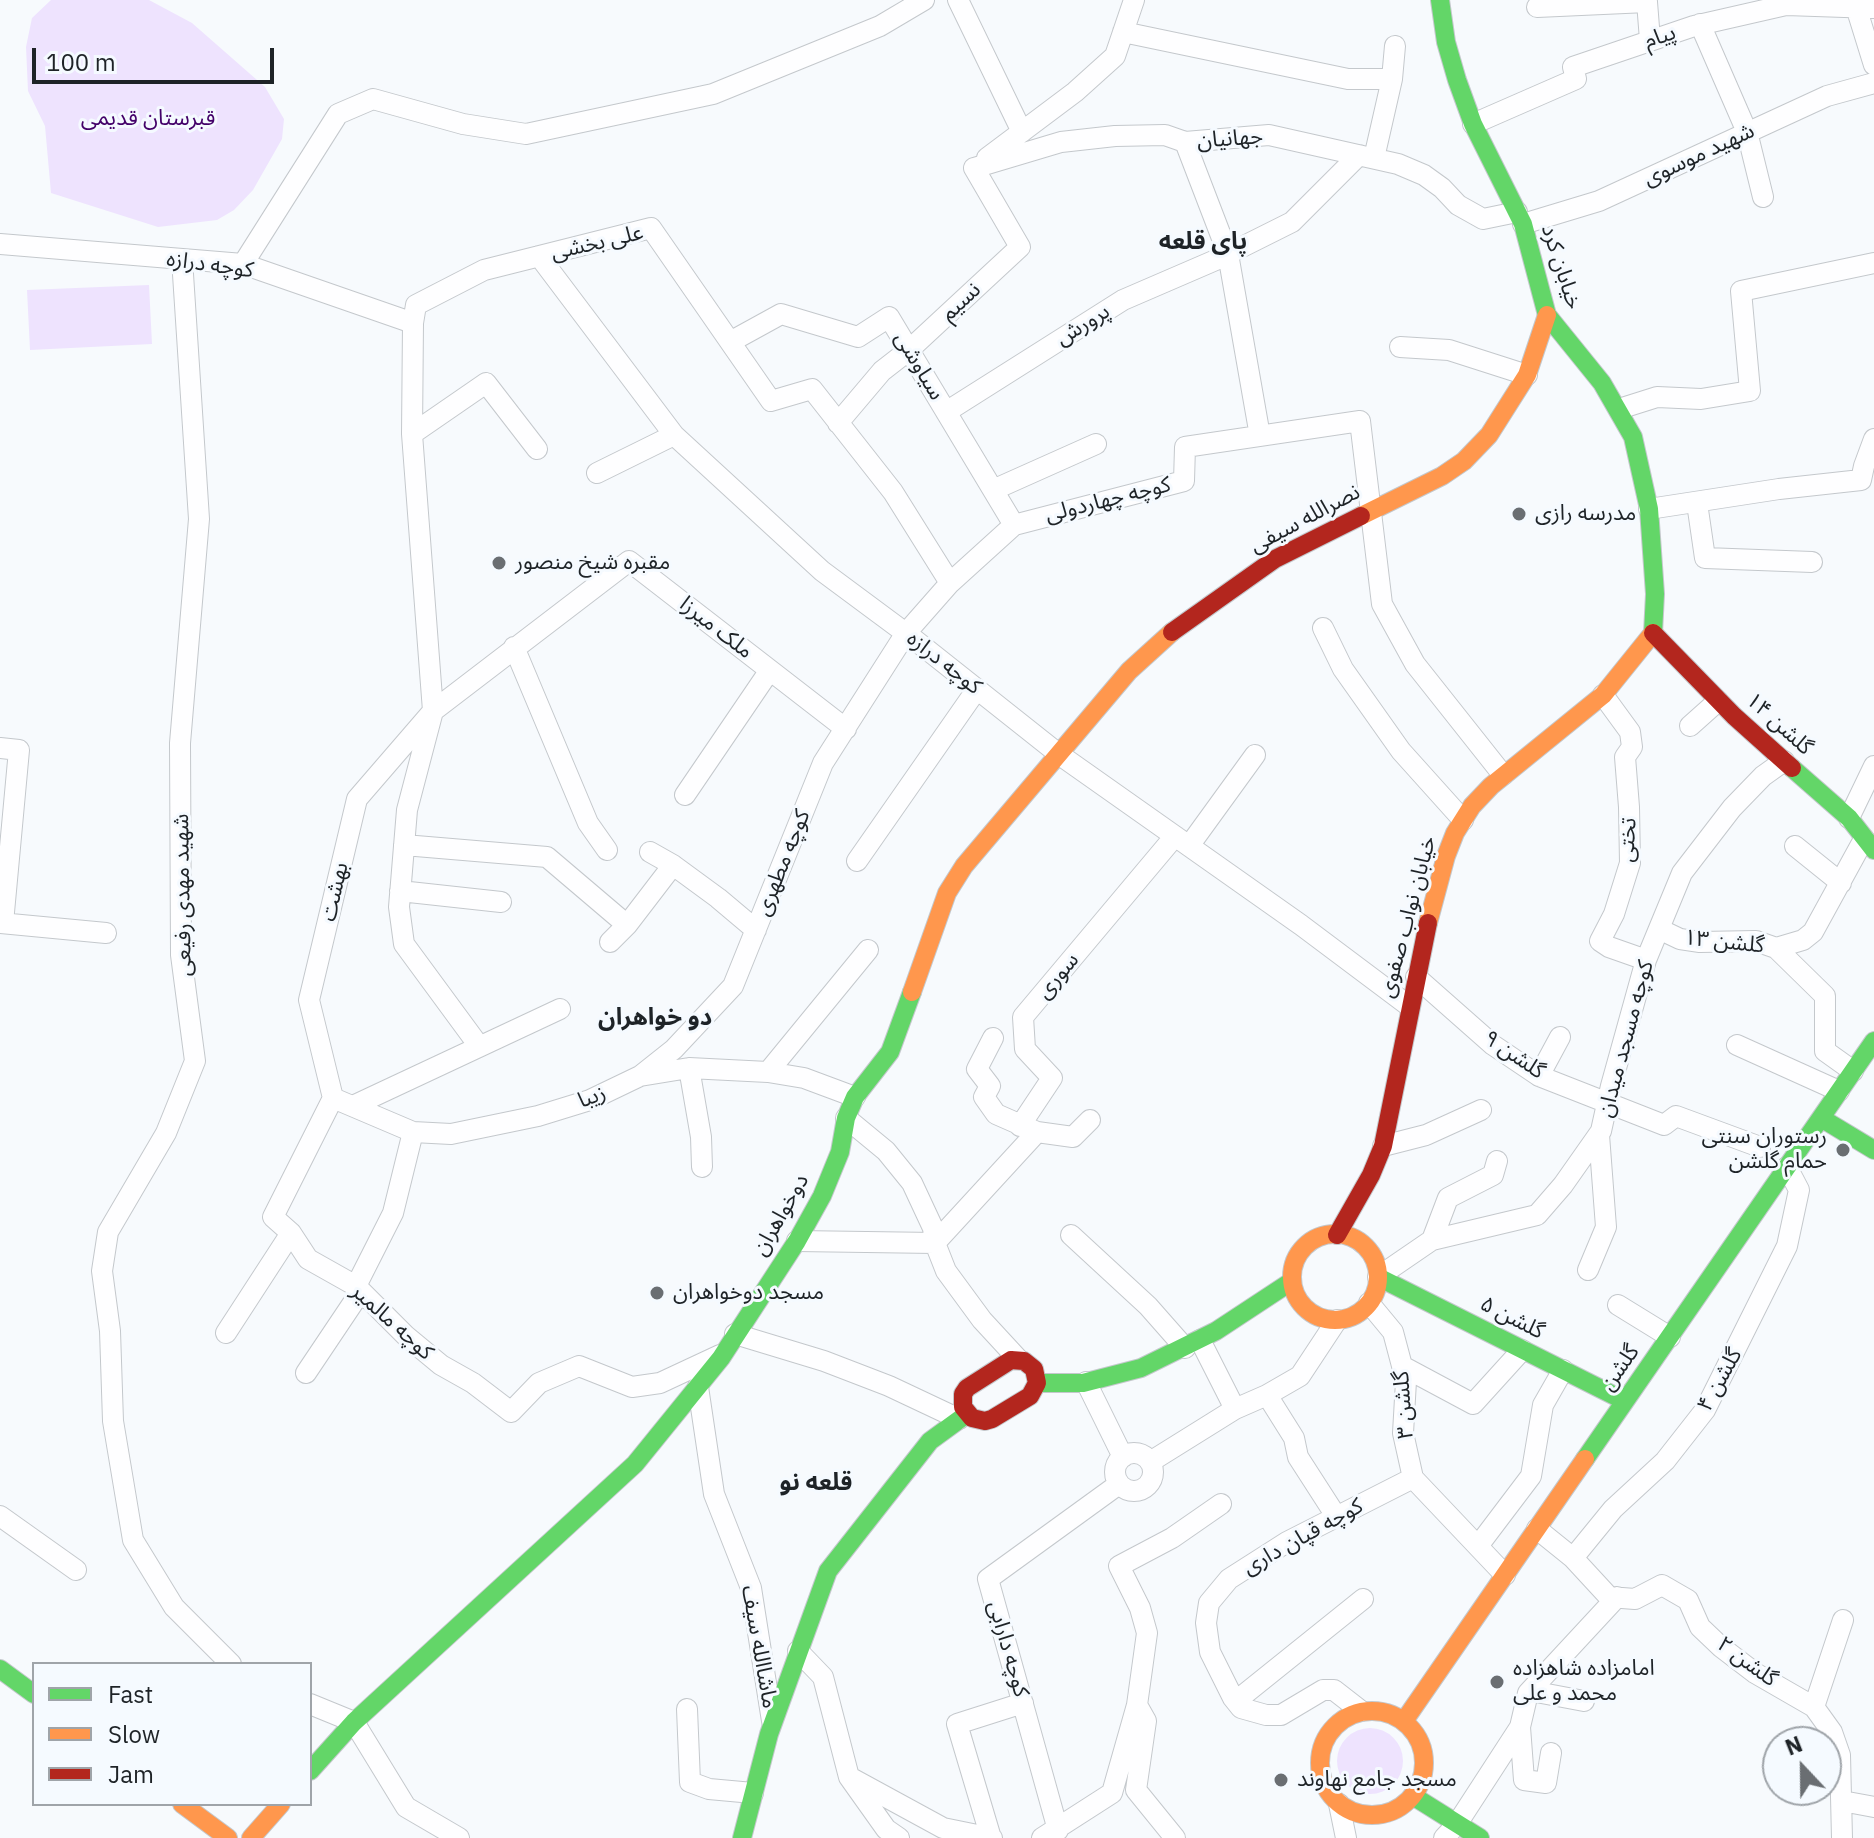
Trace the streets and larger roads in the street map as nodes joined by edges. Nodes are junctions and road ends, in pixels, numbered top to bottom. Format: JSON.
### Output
{"nodes":[{"id":1,"x":924,"y":0,"type":"edge"},
{"id":2,"x":958,"y":0,"type":"edge"},
{"id":3,"x":1134,"y":0,"type":"edge"},
{"id":4,"x":1440,"y":0,"type":"edge"},
{"id":5,"x":1537,"y":7,"type":"dead end"},
{"id":6,"x":1865,"y":8,"type":"edge"},
{"id":7,"x":1700,"y":24,"type":"junction"},
{"id":8,"x":1123,"y":32,"type":"junction"},
{"id":9,"x":1650,"y":40,"type":"junction"},
{"id":10,"x":1395,"y":46,"type":"dead end"},
{"id":11,"x":1874,"y":65,"type":"edge"},
{"id":12,"x":1392,"y":79,"type":"junction"},
{"id":13,"x":1874,"y":83,"type":"edge"},
{"id":14,"x":1473,"y":124,"type":"junction"},
{"id":15,"x":1022,"y":132,"type":"junction"},
{"id":16,"x":1747,"y":132,"type":"junction"},
{"id":17,"x":1185,"y":142,"type":"junction"},
{"id":18,"x":1366,"y":156,"type":"junction"},
{"id":19,"x":974,"y":168,"type":"junction"},
{"id":20,"x":1763,"y":197,"type":"dead end"},
{"id":21,"x":1520,"y":218,"type":"junction"},
{"id":22,"x":0,"y":244,"type":"edge"},
{"id":23,"x":1228,"y":254,"type":"junction"},
{"id":24,"x":539,"y":256,"type":"junction"},
{"id":25,"x":182,"y":259,"type":"junction"},
{"id":26,"x":1874,"y":263,"type":"edge"},
{"id":27,"x":243,"y":264,"type":"junction"},
{"id":28,"x":1547,"y":315,"type":"junction"},
{"id":29,"x":413,"y":323,"type":"junction"},
{"id":30,"x":730,"y":342,"type":"junction"},
{"id":31,"x":1400,"y":347,"type":"dead end"},
{"id":32,"x":909,"y":350,"type":"junction"},
{"id":33,"x":1527,"y":375,"type":"junction"},
{"id":34,"x":1619,"y":409,"type":"junction"},
{"id":35,"x":946,"y":412,"type":"junction"},
{"id":36,"x":838,"y":423,"type":"junction"},
{"id":37,"x":412,"y":434,"type":"junction"},
{"id":38,"x":674,"y":435,"type":"junction"},
{"id":39,"x":1260,"y":436,"type":"junction"},
{"id":40,"x":1874,"y":439,"type":"edge"},
{"id":41,"x":1096,"y":444,"type":"dead end"},
{"id":42,"x":537,"y":449,"type":"dead end"},
{"id":43,"x":597,"y":473,"type":"dead end"},
{"id":44,"x":993,"y":490,"type":"junction"},
{"id":45,"x":1697,"y":503,"type":"junction"},
{"id":46,"x":1649,"y":509,"type":"junction"},
{"id":47,"x":1371,"y":511,"type":"junction"},
{"id":48,"x":1014,"y":525,"type":"junction"},
{"id":49,"x":1812,"y":562,"type":"dead end"},
{"id":50,"x":950,"y":583,"type":"junction"},
{"id":51,"x":1323,"y":628,"type":"dead end"},
{"id":52,"x":906,"y":633,"type":"junction"},
{"id":53,"x":1653,"y":633,"type":"junction"},
{"id":54,"x":514,"y":647,"type":"junction"},
{"id":55,"x":770,"y":670,"type":"junction"},
{"id":56,"x":977,"y":689,"type":"junction"},
{"id":57,"x":1603,"y":695,"type":"junction"},
{"id":58,"x":1718,"y":701,"type":"junction"},
{"id":59,"x":433,"y":711,"type":"junction"},
{"id":60,"x":1690,"y":726,"type":"dead end"},
{"id":61,"x":846,"y":729,"type":"junction"},
{"id":62,"x":0,"y":748,"type":"edge"},
{"id":63,"x":1060,"y":755,"type":"junction"},
{"id":64,"x":1255,"y":755,"type":"dead end"},
{"id":65,"x":1784,"y":761,"type":"junction"},
{"id":66,"x":1874,"y":766,"type":"edge"},
{"id":67,"x":1503,"y":775,"type":"junction"},
{"id":68,"x":685,"y":795,"type":"dead end"},
{"id":69,"x":1849,"y":818,"type":"junction"},
{"id":70,"x":1463,"y":820,"type":"junction"},
{"id":71,"x":1182,"y":841,"type":"junction"},
{"id":72,"x":1869,"y":844,"type":"edge"},
{"id":73,"x":404,"y":845,"type":"junction"},
{"id":74,"x":1795,"y":846,"type":"dead end"},
{"id":75,"x":607,"y":850,"type":"dead end"},
{"id":76,"x":650,"y":852,"type":"dead end"},
{"id":77,"x":857,"y":861,"type":"dead end"},
{"id":78,"x":673,"y":865,"type":"junction"},
{"id":79,"x":1841,"y":883,"type":"junction"},
{"id":80,"x":400,"y":891,"type":"junction"},
{"id":81,"x":501,"y":902,"type":"dead end"},
{"id":82,"x":2,"y":923,"type":"edge"},
{"id":83,"x":627,"y":925,"type":"junction"},
{"id":84,"x":1659,"y":929,"type":"junction"},
{"id":85,"x":756,"y":930,"type":"junction"},
{"id":86,"x":106,"y":933,"type":"dead end"},
{"id":87,"x":610,"y":942,"type":"dead end"},
{"id":88,"x":1776,"y":948,"type":"junction"},
{"id":89,"x":868,"y":950,"type":"dead end"},
{"id":90,"x":1646,"y":960,"type":"junction"},
{"id":91,"x":1416,"y":977,"type":"junction"},
{"id":92,"x":1409,"y":1006,"type":"junction"},
{"id":93,"x":560,"y":1009,"type":"dead end"},
{"id":94,"x":1560,"y":1037,"type":"dead end"},
{"id":95,"x":993,"y":1038,"type":"dead end"},
{"id":96,"x":1874,"y":1041,"type":"edge"},
{"id":97,"x":1737,"y":1045,"type":"dead end"},
{"id":98,"x":479,"y":1046,"type":"junction"},
{"id":99,"x":689,"y":1068,"type":"junction"},
{"id":100,"x":1853,"y":1071,"type":"junction"},
{"id":101,"x":768,"y":1072,"type":"junction"},
{"id":102,"x":640,"y":1076,"type":"junction"},
{"id":103,"x":1539,"y":1076,"type":"junction"},
{"id":104,"x":1839,"y":1091,"type":"junction"},
{"id":105,"x":855,"y":1097,"type":"junction"},
{"id":106,"x":333,"y":1098,"type":"junction"},
{"id":107,"x":1608,"y":1101,"type":"junction"},
{"id":108,"x":355,"y":1105,"type":"junction"},
{"id":109,"x":1481,"y":1110,"type":"dead end"},
{"id":110,"x":846,"y":1118,"type":"junction"},
{"id":111,"x":1821,"y":1118,"type":"junction"},
{"id":112,"x":1090,"y":1120,"type":"dead end"},
{"id":113,"x":1029,"y":1129,"type":"junction"},
{"id":114,"x":413,"y":1132,"type":"junction"},
{"id":115,"x":1599,"y":1135,"type":"junction"},
{"id":116,"x":1383,"y":1146,"type":"junction"},
{"id":117,"x":1760,"y":1147,"type":"dead end"},
{"id":118,"x":1874,"y":1150,"type":"edge"},
{"id":119,"x":1497,"y":1161,"type":"dead end"},
{"id":120,"x":702,"y":1167,"type":"dead end"},
{"id":121,"x":1787,"y":1167,"type":"junction"},
{"id":122,"x":291,"y":1233,"type":"junction"},
{"id":123,"x":1071,"y":1235,"type":"dead end"},
{"id":124,"x":1337,"y":1235,"type":"junction"},
{"id":125,"x":1432,"y":1240,"type":"junction"},
{"id":126,"x":797,"y":1241,"type":"junction"},
{"id":127,"x":935,"y":1243,"type":"junction"},
{"id":128,"x":1588,"y":1270,"type":"dead end"},
{"id":129,"x":1378,"y":1277,"type":"junction"},
{"id":130,"x":1292,"y":1281,"type":"junction"},
{"id":131,"x":359,"y":1288,"type":"junction"},
{"id":132,"x":1369,"y":1303,"type":"junction"},
{"id":133,"x":1618,"y":1305,"type":"dead end"},
{"id":134,"x":1337,"y":1320,"type":"junction"},
{"id":135,"x":226,"y":1333,"type":"dead end"},
{"id":136,"x":735,"y":1334,"type":"junction"},
{"id":137,"x":1670,"y":1337,"type":"junction"},
{"id":138,"x":1193,"y":1344,"type":"junction"},
{"id":139,"x":1522,"y":1350,"type":"junction"},
{"id":140,"x":724,"y":1353,"type":"junction"},
{"id":141,"x":1018,"y":1359,"type":"junction"},
{"id":142,"x":1402,"y":1366,"type":"junction"},
{"id":143,"x":1563,"y":1370,"type":"junction"},
{"id":144,"x":306,"y":1373,"type":"dead end"},
{"id":145,"x":1086,"y":1382,"type":"junction"},
{"id":146,"x":1037,"y":1383,"type":"junction"},
{"id":147,"x":698,"y":1387,"type":"junction"},
{"id":148,"x":1267,"y":1395,"type":"junction"},
{"id":149,"x":1625,"y":1401,"type":"junction"},
{"id":150,"x":1235,"y":1409,"type":"junction"},
{"id":151,"x":963,"y":1416,"type":"junction"},
{"id":152,"x":1123,"y":1457,"type":"junction"},
{"id":153,"x":1150,"y":1462,"type":"junction"},
{"id":154,"x":1413,"y":1478,"type":"junction"},
{"id":155,"x":1119,"y":1484,"type":"junction"},
{"id":156,"x":1221,"y":1504,"type":"dead end"},
{"id":157,"x":0,"y":1516,"type":"edge"},
{"id":158,"x":1336,"y":1516,"type":"junction"},
{"id":159,"x":1537,"y":1529,"type":"junction"},
{"id":160,"x":1478,"y":1546,"type":"junction"},
{"id":161,"x":1573,"y":1558,"type":"junction"},
{"id":162,"x":76,"y":1570,"type":"dead end"},
{"id":163,"x":1505,"y":1575,"type":"junction"},
{"id":164,"x":1617,"y":1597,"type":"junction"},
{"id":165,"x":1363,"y":1599,"type":"dead end"},
{"id":166,"x":1843,"y":1620,"type":"dead end"},
{"id":167,"x":798,"y":1651,"type":"junction"},
{"id":168,"x":229,"y":1662,"type":"edge"},
{"id":169,"x":0,"y":1669,"type":"edge"},
{"id":170,"x":1531,"y":1691,"type":"junction"},
{"id":171,"x":32,"y":1693,"type":"edge"},
{"id":172,"x":1236,"y":1701,"type":"junction"},
{"id":173,"x":1584,"y":1701,"type":"dead end"},
{"id":174,"x":1023,"y":1703,"type":"junction"},
{"id":175,"x":312,"y":1705,"type":"edge"},
{"id":176,"x":1137,"y":1705,"type":"junction"},
{"id":177,"x":1814,"y":1707,"type":"junction"},
{"id":178,"x":687,"y":1709,"type":"dead end"},
{"id":179,"x":1361,"y":1711,"type":"junction"},
{"id":180,"x":1404,"y":1721,"type":"junction"},
{"id":181,"x":354,"y":1722,"type":"junction"},
{"id":182,"x":772,"y":1723,"type":"junction"},
{"id":183,"x":1828,"y":1726,"type":"edge"},
{"id":184,"x":1520,"y":1727,"type":"junction"},
{"id":185,"x":1551,"y":1753,"type":"dead end"},
{"id":186,"x":312,"y":1769,"type":"edge"},
{"id":187,"x":849,"y":1777,"type":"junction"},
{"id":188,"x":753,"y":1793,"type":"junction"},
{"id":189,"x":1413,"y":1796,"type":"junction"},
{"id":190,"x":1842,"y":1801,"type":"edge"},
{"id":191,"x":1339,"y":1804,"type":"junction"},
{"id":192,"x":185,"y":1806,"type":"edge"},
{"id":193,"x":279,"y":1806,"type":"edge"},
{"id":194,"x":1842,"y":1806,"type":"edge"},
{"id":195,"x":1874,"y":1807,"type":"edge"},
{"id":196,"x":1450,"y":1831,"type":"edge"},
{"id":197,"x":1050,"y":1834,"type":"edge"},
{"id":198,"x":228,"y":1838,"type":"edge"},
{"id":199,"x":251,"y":1838,"type":"edge"},
{"id":200,"x":459,"y":1838,"type":"edge"},
{"id":201,"x":742,"y":1838,"type":"edge"},
{"id":202,"x":899,"y":1838,"type":"edge"},
{"id":203,"x":992,"y":1838,"type":"edge"},
{"id":204,"x":1175,"y":1838,"type":"edge"},
{"id":205,"x":1346,"y":1838,"type":"edge"},
{"id":206,"x":1480,"y":1838,"type":"edge"},
{"id":207,"x":1842,"y":1838,"type":"edge"}],
"edges":[{"from":1,"to":27,"type":"street"},
{"from":2,"to":15,"type":"street"},
{"from":3,"to":8,"type":"street"},
{"from":4,"to":14,"type":"street","name":"خیابان کرد"},
{"from":5,"to":9,"type":"street"},
{"from":6,"to":7,"type":"street","name":"پیام"},
{"from":6,"to":11,"type":"street"},
{"from":7,"to":9,"type":"street","name":"پیام"},
{"from":7,"to":16,"type":"street"},
{"from":8,"to":12,"type":"street"},
{"from":8,"to":15,"type":"street"},
{"from":9,"to":14,"type":"street","name":"پیام"},
{"from":10,"to":12,"type":"street"},
{"from":12,"to":18,"type":"street"},
{"from":13,"to":16,"type":"street","name":"شهید موسوی"},
{"from":14,"to":21,"type":"street","name":"خیابان کرد"},
{"from":15,"to":19,"type":"street"},
{"from":16,"to":20,"type":"street"},
{"from":16,"to":21,"type":"street","name":"شهید موسوی"},
{"from":17,"to":18,"type":"street","name":"جهانیان"},
{"from":17,"to":19,"type":"street","name":"جهانیان"},
{"from":17,"to":23,"type":"street"},
{"from":18,"to":21,"type":"street","name":"جهانیان"},
{"from":18,"to":23,"type":"street","name":"پرورش"},
{"from":19,"to":32,"type":"street","name":"نسیم"},
{"from":21,"to":28,"type":"street","name":"خیابان کرد"},
{"from":22,"to":25,"type":"street","name":"کوچه درازه"},
{"from":23,"to":35,"type":"street","name":"پرورش"},
{"from":23,"to":39,"type":"street"},
{"from":24,"to":29,"type":"street","name":"علی بخشی"},
{"from":24,"to":30,"type":"street","name":"علی بخشی"},
{"from":24,"to":38,"type":"street","name":"کوچه درازه"},
{"from":25,"to":27,"type":"street","name":"کوچه درازه"},
{"from":25,"to":168,"type":"street","name":"شهید مهدی رفیعی"},
{"from":26,"to":34,"type":"street"},
{"from":27,"to":29,"type":"street","name":"کوچه درازه"},
{"from":28,"to":33,"type":"street","name":"نصرالله سیفی"},
{"from":28,"to":34,"type":"street","name":"خیابان کرد"},
{"from":29,"to":37,"type":"street"},
{"from":30,"to":32,"type":"street","name":"سیاوشی"},
{"from":30,"to":36,"type":"street","name":"علی بخشی"},
{"from":31,"to":33,"type":"street"},
{"from":32,"to":35,"type":"street","name":"سیاوشی"},
{"from":32,"to":36,"type":"street","name":"نسیم"},
{"from":33,"to":47,"type":"street","name":"نصرالله سیفی"},
{"from":34,"to":46,"type":"street","name":"خیابان کرد"},
{"from":35,"to":44,"type":"street","name":"سیاوشی"},
{"from":36,"to":50,"type":"street"},
{"from":37,"to":42,"type":"street"},
{"from":37,"to":59,"type":"street"},
{"from":38,"to":43,"type":"street"},
{"from":38,"to":52,"type":"street","name":"کوچه درازه"},
{"from":39,"to":47,"type":"street","name":"کوچه چهاردولی"},
{"from":39,"to":48,"type":"street","name":"کوچه چهاردولی"},
{"from":40,"to":45,"type":"street"},
{"from":41,"to":44,"type":"street"},
{"from":44,"to":48,"type":"street","name":"سیاوشی"},
{"from":45,"to":46,"type":"street"},
{"from":45,"to":49,"type":"street"},
{"from":46,"to":53,"type":"street","name":"خیابان کرد"},
{"from":47,"to":63,"type":"street","name":"نصرالله سیفی"},
{"from":47,"to":67,"type":"street"},
{"from":48,"to":50,"type":"street","name":"کوچه مطهری"},
{"from":50,"to":52,"type":"street","name":"کوچه مطهری"},
{"from":51,"to":70,"type":"street"},
{"from":52,"to":56,"type":"street","name":"کوچه درازه"},
{"from":52,"to":61,"type":"street","name":"کوچه مطهری"},
{"from":53,"to":57,"type":"street","name":"خیابان نواب صفوی"},
{"from":53,"to":58,"type":"street","name":"گلشن ۱۴"},
{"from":54,"to":55,"type":"street","name":"ملک میرزا"},
{"from":54,"to":59,"type":"street","name":"ملک میرزا"},
{"from":54,"to":75,"type":"street"},
{"from":55,"to":61,"type":"street","name":"ملک میرزا"},
{"from":55,"to":68,"type":"street"},
{"from":56,"to":63,"type":"street","name":"کوچه درازه"},
{"from":56,"to":77,"type":"street"},
{"from":57,"to":67,"type":"street","name":"خیابان نواب صفوی"},
{"from":57,"to":90,"type":"street","name":"تختی"},
{"from":58,"to":60,"type":"street"},
{"from":58,"to":65,"type":"street","name":"گلشن ۱۴"},
{"from":59,"to":73,"type":"street"},
{"from":59,"to":106,"type":"street","name":"بهشت"},
{"from":61,"to":85,"type":"street","name":"کوچه مطهری"},
{"from":62,"to":82,"type":"street"},
{"from":63,"to":71,"type":"street","name":"کوچه درازه"},
{"from":63,"to":105,"type":"street","name":"دوخواهران"},
{"from":64,"to":71,"type":"street"},
{"from":65,"to":69,"type":"street","name":"گلشن ۱۴"},
{"from":65,"to":84,"type":"street","name":"کوچه مسجد میدان"},
{"from":66,"to":69,"type":"street"},
{"from":67,"to":70,"type":"street","name":"خیابان نواب صفوی"},
{"from":69,"to":72,"type":"street","name":"گلشن ۱۴"},
{"from":70,"to":91,"type":"street","name":"خیابان نواب صفوی"},
{"from":71,"to":92,"type":"street","name":"کوچه درازه"},
{"from":71,"to":113,"type":"street","name":"سوری"},
{"from":72,"to":79,"type":"street"},
{"from":73,"to":80,"type":"street"},
{"from":73,"to":83,"type":"street"},
{"from":74,"to":79,"type":"street"},
{"from":76,"to":78,"type":"street"},
{"from":78,"to":83,"type":"street"},
{"from":78,"to":85,"type":"street"},
{"from":79,"to":88,"type":"street"},
{"from":80,"to":81,"type":"street"},
{"from":80,"to":98,"type":"street"},
{"from":82,"to":86,"type":"street"},
{"from":83,"to":87,"type":"street"},
{"from":84,"to":88,"type":"street","name":"گلشن ۱۳"},
{"from":84,"to":90,"type":"street","name":"کوچه مسجد میدان"},
{"from":85,"to":102,"type":"street","name":"کوچه مطهری"},
{"from":88,"to":100,"type":"street","name":"گلشن ۱۳"},
{"from":89,"to":101,"type":"street"},
{"from":90,"to":107,"type":"street","name":"کوچه مسجد میدان"},
{"from":91,"to":92,"type":"street","name":"خیابان نواب صفوی"},
{"from":91,"to":103,"type":"street","name":"گلشن ۹"},
{"from":92,"to":116,"type":"street","name":"خیابان نواب صفوی"},
{"from":93,"to":98,"type":"street"},
{"from":94,"to":103,"type":"street"},
{"from":95,"to":113,"type":"street"},
{"from":96,"to":100,"type":"street","name":"گلشن"},
{"from":97,"to":104,"type":"street"},
{"from":98,"to":108,"type":"street"},
{"from":99,"to":101,"type":"street","name":"زیبا"},
{"from":99,"to":102,"type":"street","name":"زیبا"},
{"from":99,"to":120,"type":"street"},
{"from":100,"to":104,"type":"street","name":"گلشن"},
{"from":101,"to":105,"type":"street","name":"زیبا"},
{"from":102,"to":114,"type":"street","name":"زیبا"},
{"from":103,"to":107,"type":"street","name":"گلشن ۹"},
{"from":104,"to":111,"type":"street","name":"گلشن"},
{"from":105,"to":110,"type":"street","name":"دوخواهران"},
{"from":106,"to":108,"type":"street","name":"زیبا"},
{"from":106,"to":122,"type":"street","name":"کوچه مالمیر"},
{"from":107,"to":115,"type":"street","name":"کوچه مسجد میدان"},
{"from":107,"to":117,"type":"street","name":"گلشن ۹"},
{"from":108,"to":114,"type":"street","name":"زیبا"},
{"from":109,"to":116,"type":"street"},
{"from":110,"to":126,"type":"street","name":"دوخواهران"},
{"from":110,"to":127,"type":"street"},
{"from":111,"to":118,"type":"street"},
{"from":111,"to":121,"type":"street","name":"گلشن"},
{"from":112,"to":113,"type":"street"},
{"from":113,"to":127,"type":"street"},
{"from":114,"to":131,"type":"street"},
{"from":115,"to":125,"type":"street","name":"کوچه مسجد میدان"},
{"from":115,"to":128,"type":"street"},
{"from":116,"to":124,"type":"street","name":"خیابان نواب صفوی"},
{"from":119,"to":125,"type":"street"},
{"from":121,"to":137,"type":"street","name":"گلشن"},
{"from":121,"to":161,"type":"street","name":"گلشن ۴"},
{"from":122,"to":131,"type":"street","name":"کوچه مالمیر"},
{"from":122,"to":135,"type":"street"},
{"from":123,"to":138,"type":"street"},
{"from":124,"to":129,"type":"street"},
{"from":124,"to":130,"type":"street"},
{"from":125,"to":129,"type":"street","name":"کوچه مسجد میدان"},
{"from":126,"to":127,"type":"street"},
{"from":126,"to":136,"type":"street","name":"دوخواهران"},
{"from":127,"to":141,"type":"street"},
{"from":129,"to":132,"type":"street"},
{"from":129,"to":139,"type":"street","name":"گلشن ۵"},
{"from":130,"to":134,"type":"street"},
{"from":130,"to":138,"type":"street"},
{"from":131,"to":140,"type":"street","name":"کوچه مالمیر"},
{"from":131,"to":144,"type":"street"},
{"from":132,"to":134,"type":"street"},
{"from":132,"to":142,"type":"street","name":"گلشن ۳"},
{"from":133,"to":137,"type":"street"},
{"from":134,"to":148,"type":"street"},
{"from":136,"to":140,"type":"street","name":"دوخواهران"},
{"from":136,"to":151,"type":"street"},
{"from":137,"to":149,"type":"street","name":"گلشن"},
{"from":138,"to":145,"type":"street"},
{"from":138,"to":150,"type":"street"},
{"from":139,"to":142,"type":"street"},
{"from":139,"to":143,"type":"street","name":"گلشن ۵"},
{"from":140,"to":147,"type":"street","name":"دوخواهران"},
{"from":141,"to":146,"type":"street"},
{"from":141,"to":151,"type":"street"},
{"from":142,"to":154,"type":"street","name":"گلشن ۳"},
{"from":143,"to":149,"type":"street","name":"گلشن ۵"},
{"from":143,"to":160,"type":"street"},
{"from":145,"to":146,"type":"street"},
{"from":145,"to":152,"type":"street"},
{"from":146,"to":151,"type":"street"},
{"from":147,"to":181,"type":"street","name":"دوخواهران"},
{"from":147,"to":182,"type":"street","name":"ماشاالله سیف"},
{"from":148,"to":150,"type":"street"},
{"from":148,"to":158,"type":"street"},
{"from":149,"to":159,"type":"street","name":"گلشن"},
{"from":150,"to":153,"type":"street"},
{"from":151,"to":167,"type":"street"},
{"from":152,"to":153,"type":"street"},
{"from":152,"to":155,"type":"street"},
{"from":153,"to":155,"type":"street"},
{"from":154,"to":158,"type":"street","name":"کوچه قپان داری"},
{"from":154,"to":160,"type":"street"},
{"from":155,"to":174,"type":"street","name":"کوچه دارابی"},
{"from":156,"to":176,"type":"street"},
{"from":157,"to":162,"type":"street"},
{"from":158,"to":172,"type":"street","name":"کوچه قپان داری"},
{"from":159,"to":161,"type":"street"},
{"from":159,"to":163,"type":"street","name":"گلشن"},
{"from":160,"to":163,"type":"street"},
{"from":161,"to":164,"type":"street"},
{"from":163,"to":180,"type":"street","name":"گلشن"},
{"from":164,"to":170,"type":"street"},
{"from":164,"to":177,"type":"street","name":"گلشن ۲"},
{"from":165,"to":172,"type":"street"},
{"from":166,"to":177,"type":"street"},
{"from":167,"to":182,"type":"street"},
{"from":167,"to":187,"type":"street"},
{"from":169,"to":171,"type":"street"},
{"from":170,"to":173,"type":"street"},
{"from":170,"to":184,"type":"street"},
{"from":172,"to":179,"type":"street"},
{"from":174,"to":197,"type":"street","name":"کوچه دارابی"},
{"from":174,"to":203,"type":"street"},
{"from":175,"to":181,"type":"street"},
{"from":176,"to":197,"type":"street"},
{"from":176,"to":204,"type":"street"},
{"from":177,"to":183,"type":"street"},
{"from":178,"to":188,"type":"street"},
{"from":179,"to":180,"type":"street"},
{"from":179,"to":191,"type":"street"},
{"from":180,"to":189,"type":"street"},
{"from":181,"to":186,"type":"street","name":"دوخواهران"},
{"from":181,"to":200,"type":"street"},
{"from":182,"to":188,"type":"street"},
{"from":184,"to":185,"type":"street"},
{"from":184,"to":196,"type":"street"},
{"from":187,"to":202,"type":"street"},
{"from":187,"to":203,"type":"street"},
{"from":188,"to":201,"type":"street"},
{"from":189,"to":191,"type":"street"},
{"from":189,"to":196,"type":"street"},
{"from":190,"to":195,"type":"street"},
{"from":191,"to":205,"type":"street"},
{"from":192,"to":198,"type":"street"},
{"from":193,"to":199,"type":"street"},
{"from":194,"to":207,"type":"street"},
{"from":196,"to":206,"type":"street"}]}
